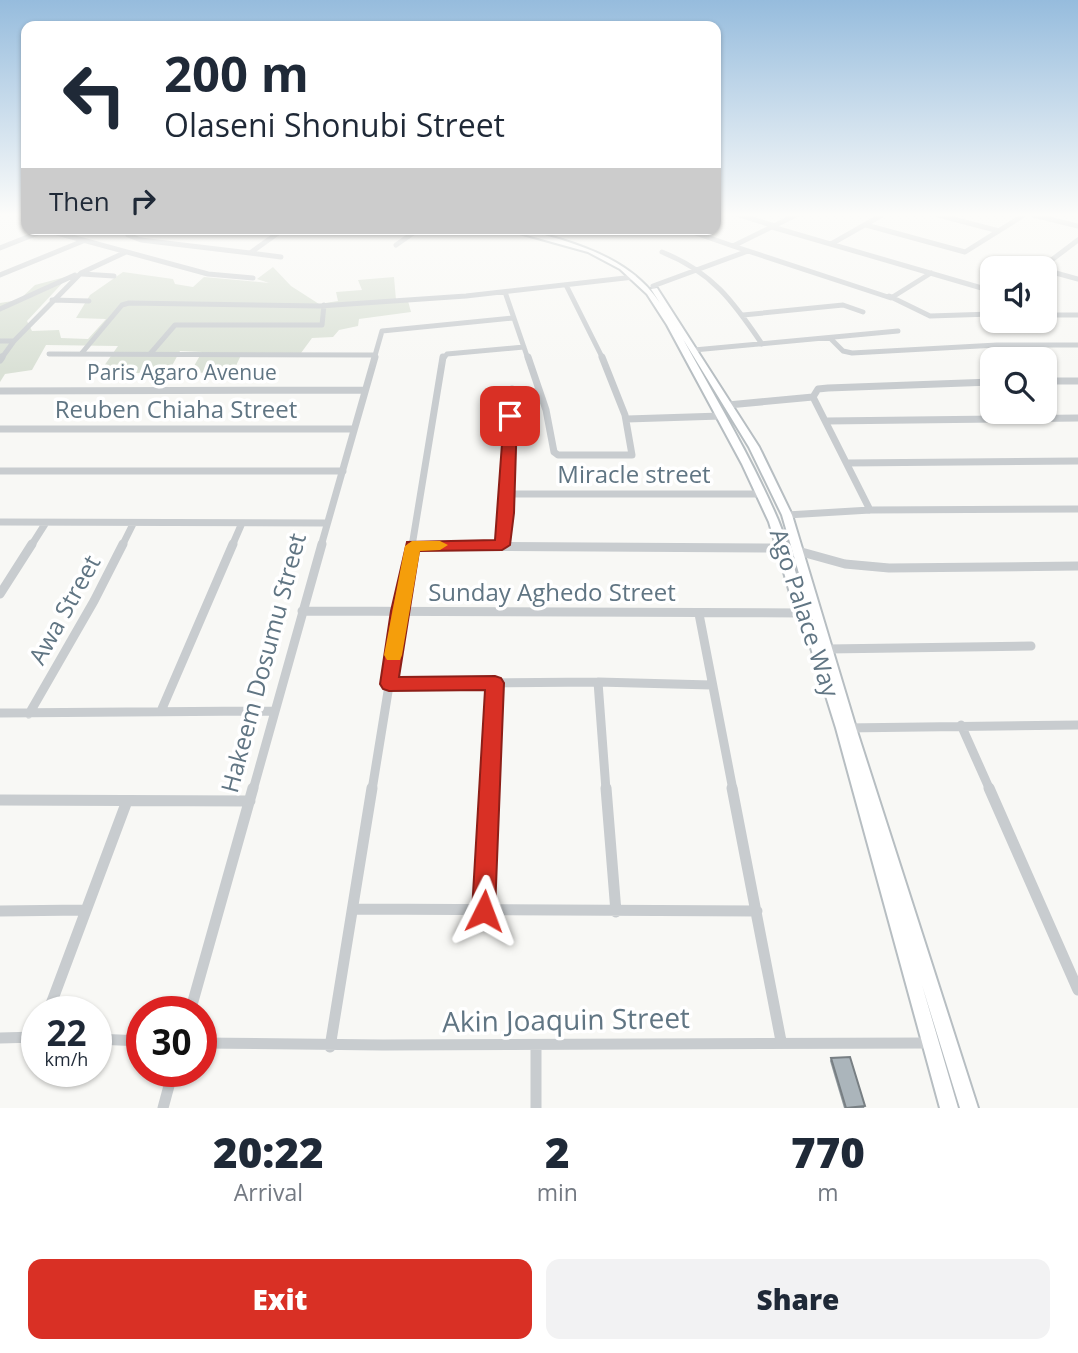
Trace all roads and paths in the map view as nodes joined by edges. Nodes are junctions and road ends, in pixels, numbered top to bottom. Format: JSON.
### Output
{"nodes":[{"id":1,"x":20,"y":267,"type":"edge"},
{"id":2,"x":94,"y":267,"type":"edge"},
{"id":3,"x":181,"y":267,"type":"edge"},
{"id":4,"x":616,"y":267,"type":"edge"},
{"id":5,"x":629,"y":267,"type":"edge"},
{"id":6,"x":693,"y":267,"type":"edge"},
{"id":7,"x":700,"y":267,"type":"edge"},
{"id":8,"x":795,"y":267,"type":"edge"},
{"id":9,"x":907,"y":267,"type":"edge"},
{"id":10,"x":696,"y":268,"type":"junction"},
{"id":11,"x":81,"y":273,"type":"junction"},
{"id":12,"x":1057,"y":273,"type":"edge"},
{"id":13,"x":931,"y":274,"type":"junction"},
{"id":14,"x":0,"y":275,"type":"edge"},
{"id":15,"x":114,"y":276,"type":"dead end"},
{"id":16,"x":253,"y":278,"type":"dead end"},
{"id":17,"x":634,"y":278,"type":"junction"},
{"id":18,"x":1078,"y":279,"type":"edge"},
{"id":19,"x":566,"y":285,"type":"junction"},
{"id":20,"x":652,"y":285,"type":"junction"},
{"id":21,"x":980,"y":288,"type":"edge"},
{"id":22,"x":505,"y":292,"type":"junction"},
{"id":23,"x":891,"y":299,"type":"junction"},
{"id":24,"x":52,"y":300,"type":"junction"},
{"id":25,"x":89,"y":302,"type":"dead end"},
{"id":26,"x":324,"y":305,"type":"junction"},
{"id":27,"x":0,"y":309,"type":"edge"},
{"id":28,"x":863,"y":312,"type":"dead end"},
{"id":29,"x":980,"y":314,"type":"edge"},
{"id":30,"x":1057,"y":314,"type":"edge"},
{"id":31,"x":743,"y":315,"type":"junction"},
{"id":32,"x":1078,"y":315,"type":"edge"},
{"id":33,"x":513,"y":318,"type":"junction"},
{"id":34,"x":898,"y":331,"type":"dead end"},
{"id":35,"x":830,"y":338,"type":"junction"},
{"id":36,"x":0,"y":341,"type":"edge"},
{"id":37,"x":14,"y":341,"type":"junction"},
{"id":38,"x":762,"y":344,"type":"junction"},
{"id":39,"x":1078,"y":345,"type":"edge"},
{"id":40,"x":524,"y":347,"type":"junction"},
{"id":41,"x":694,"y":350,"type":"junction"},
{"id":42,"x":49,"y":354,"type":"dead end"},
{"id":43,"x":81,"y":354,"type":"junction"},
{"id":44,"x":150,"y":355,"type":"junction"},
{"id":45,"x":373,"y":355,"type":"junction"},
{"id":46,"x":0,"y":360,"type":"edge"},
{"id":47,"x":1057,"y":381,"type":"edge"},
{"id":48,"x":1078,"y":381,"type":"edge"},
{"id":49,"x":980,"y":382,"type":"edge"},
{"id":50,"x":512,"y":389,"type":"dead end"},
{"id":51,"x":365,"y":390,"type":"junction"},
{"id":52,"x":0,"y":391,"type":"edge"},
{"id":53,"x":813,"y":397,"type":"junction"},
{"id":54,"x":728,"y":405,"type":"junction"},
{"id":55,"x":721,"y":416,"type":"junction"},
{"id":56,"x":1078,"y":418,"type":"edge"},
{"id":57,"x":627,"y":419,"type":"junction"},
{"id":58,"x":827,"y":421,"type":"junction"},
{"id":59,"x":0,"y":429,"type":"edge"},
{"id":60,"x":353,"y":429,"type":"junction"},
{"id":61,"x":741,"y":453,"type":"junction"},
{"id":62,"x":758,"y":454,"type":"junction"},
{"id":63,"x":1078,"y":461,"type":"edge"},
{"id":64,"x":847,"y":463,"type":"junction"},
{"id":65,"x":0,"y":471,"type":"edge"},
{"id":66,"x":342,"y":471,"type":"junction"},
{"id":67,"x":506,"y":494,"type":"junction"},
{"id":68,"x":761,"y":494,"type":"junction"},
{"id":69,"x":1078,"y":509,"type":"edge"},
{"id":70,"x":870,"y":510,"type":"junction"},
{"id":71,"x":787,"y":515,"type":"junction"},
{"id":72,"x":0,"y":522,"type":"edge"},
{"id":73,"x":242,"y":523,"type":"junction"},
{"id":74,"x":326,"y":523,"type":"junction"},
{"id":75,"x":45,"y":524,"type":"junction"},
{"id":76,"x":133,"y":524,"type":"junction"},
{"id":77,"x":502,"y":545,"type":"junction"},
{"id":78,"x":412,"y":546,"type":"junction"},
{"id":79,"x":783,"y":548,"type":"junction"},
{"id":80,"x":798,"y":551,"type":"junction"},
{"id":81,"x":1078,"y":566,"type":"edge"},
{"id":82,"x":0,"y":594,"type":"edge"},
{"id":83,"x":302,"y":611,"type":"junction"},
{"id":84,"x":399,"y":611,"type":"junction"},
{"id":85,"x":802,"y":613,"type":"junction"},
{"id":86,"x":699,"y":614,"type":"junction"},
{"id":87,"x":1031,"y":646,"type":"dead end"},
{"id":88,"x":828,"y":649,"type":"junction"},
{"id":89,"x":598,"y":682,"type":"junction"},
{"id":90,"x":495,"y":683,"type":"junction"},
{"id":91,"x":389,"y":684,"type":"junction"},
{"id":92,"x":711,"y":685,"type":"junction"},
{"id":93,"x":161,"y":710,"type":"junction"},
{"id":94,"x":272,"y":711,"type":"junction"},
{"id":95,"x":0,"y":713,"type":"edge"},
{"id":96,"x":29,"y":714,"type":"junction"},
{"id":97,"x":961,"y":725,"type":"junction"},
{"id":98,"x":1078,"y":725,"type":"edge"},
{"id":99,"x":846,"y":728,"type":"junction"},
{"id":100,"x":0,"y":800,"type":"edge"},
{"id":101,"x":127,"y":801,"type":"junction"},
{"id":102,"x":250,"y":801,"type":"junction"},
{"id":103,"x":354,"y":909,"type":"junction"},
{"id":104,"x":85,"y":910,"type":"junction"},
{"id":105,"x":0,"y":911,"type":"edge"},
{"id":106,"x":484,"y":911,"type":"junction"},
{"id":107,"x":757,"y":911,"type":"junction"},
{"id":108,"x":615,"y":912,"type":"junction"},
{"id":109,"x":1078,"y":990,"type":"edge"},
{"id":110,"x":54,"y":996,"type":"edge"},
{"id":111,"x":195,"y":996,"type":"edge"},
{"id":112,"x":21,"y":1037,"type":"edge"},
{"id":113,"x":0,"y":1038,"type":"edge"},
{"id":114,"x":781,"y":1041,"type":"junction"},
{"id":115,"x":930,"y":1043,"type":"junction"},
{"id":116,"x":217,"y":1044,"type":"edge"},
{"id":117,"x":536,"y":1046,"type":"junction"},
{"id":118,"x":330,"y":1047,"type":"junction"},
{"id":119,"x":169,"y":1087,"type":"edge"},
{"id":120,"x":163,"y":1108,"type":"edge"},
{"id":121,"x":536,"y":1108,"type":"edge"},
{"id":122,"x":949,"y":1108,"type":"edge"},
{"id":123,"x":969,"y":1108,"type":"edge"}],
"edges":[{"from":1,"to":14,"type":"street"},
{"from":2,"to":11,"type":"street"},
{"from":3,"to":16,"type":"street"},
{"from":4,"to":17,"type":"main road","name":"Ago Palace Way"},
{"from":5,"to":20,"type":"main road","name":"Ago Palace Way"},
{"from":6,"to":10,"type":"street"},
{"from":7,"to":10,"type":"street"},
{"from":8,"to":23,"type":"street"},
{"from":9,"to":13,"type":"street"},
{"from":10,"to":20,"type":"street"},
{"from":10,"to":31,"type":"street"},
{"from":11,"to":15,"type":"street"},
{"from":11,"to":24,"type":"street"},
{"from":11,"to":27,"type":"street"},
{"from":12,"to":18,"type":"street"},
{"from":13,"to":21,"type":"street"},
{"from":13,"to":23,"type":"street"},
{"from":17,"to":19,"type":"street"},
{"from":17,"to":55,"type":"main road","name":"Ago Palace Way"},
{"from":19,"to":22,"type":"street"},
{"from":19,"to":57,"type":"street"},
{"from":20,"to":41,"type":"main road","name":"Ago Palace Way"},
{"from":22,"to":26,"type":"street"},
{"from":22,"to":33,"type":"street"},
{"from":23,"to":29,"type":"street"},
{"from":24,"to":25,"type":"street"},
{"from":24,"to":37,"type":"street"},
{"from":26,"to":43,"type":"street"},
{"from":26,"to":44,"type":"street"},
{"from":28,"to":31,"type":"street"},
{"from":30,"to":32,"type":"street"},
{"from":31,"to":38,"type":"street"},
{"from":33,"to":40,"type":"street"},
{"from":33,"to":45,"type":"street","name":"Hakeem Dosumu Street"},
{"from":34,"to":35,"type":"street"},
{"from":35,"to":38,"type":"street"},
{"from":35,"to":39,"type":"street"},
{"from":36,"to":37,"type":"street"},
{"from":37,"to":46,"type":"street"},
{"from":38,"to":41,"type":"street"},
{"from":40,"to":57,"type":"street"},
{"from":40,"to":78,"type":"street"},
{"from":41,"to":54,"type":"main road","name":"Ago Palace Way"},
{"from":42,"to":43,"type":"street"},
{"from":43,"to":44,"type":"street"},
{"from":44,"to":45,"type":"street"},
{"from":45,"to":51,"type":"street","name":"Hakeem Dosumu Street"},
{"from":47,"to":48,"type":"street"},
{"from":49,"to":53,"type":"street"},
{"from":50,"to":67,"type":"street"},
{"from":51,"to":52,"type":"street","name":"Paris Agaro Avenue"},
{"from":51,"to":60,"type":"street","name":"Hakeem Dosumu Street"},
{"from":53,"to":54,"type":"street"},
{"from":53,"to":58,"type":"street"},
{"from":54,"to":62,"type":"main road","name":"Ago Palace Way"},
{"from":55,"to":57,"type":"street"},
{"from":55,"to":61,"type":"main road","name":"Ago Palace Way"},
{"from":56,"to":58,"type":"street"},
{"from":58,"to":64,"type":"street"},
{"from":59,"to":60,"type":"street","name":"Reuben Chiaha Street"},
{"from":60,"to":66,"type":"street","name":"Hakeem Dosumu Street"},
{"from":61,"to":62,"type":"main road"},
{"from":61,"to":68,"type":"main road","name":"Ago Palace Way"},
{"from":62,"to":71,"type":"main road","name":"Ago Palace Way"},
{"from":63,"to":64,"type":"street"},
{"from":64,"to":70,"type":"street"},
{"from":65,"to":66,"type":"street"},
{"from":66,"to":74,"type":"street","name":"Hakeem Dosumu Street"},
{"from":67,"to":68,"type":"street","name":"Miracle street"},
{"from":67,"to":77,"type":"street"},
{"from":68,"to":79,"type":"main road","name":"Ago Palace Way"},
{"from":69,"to":70,"type":"street"},
{"from":70,"to":71,"type":"street"},
{"from":71,"to":80,"type":"main road","name":"Ago Palace Way"},
{"from":72,"to":75,"type":"street"},
{"from":73,"to":74,"type":"street"},
{"from":73,"to":76,"type":"street"},
{"from":73,"to":93,"type":"street"},
{"from":74,"to":83,"type":"street","name":"Hakeem Dosumu Street"},
{"from":75,"to":76,"type":"street"},
{"from":75,"to":82,"type":"street"},
{"from":76,"to":96,"type":"street","name":"Awa Street"},
{"from":77,"to":78,"type":"street"},
{"from":77,"to":79,"type":"street"},
{"from":78,"to":84,"type":"street"},
{"from":79,"to":85,"type":"main road","name":"Ago Palace Way"},
{"from":80,"to":81,"type":"street"},
{"from":80,"to":88,"type":"main road","name":"Ago Palace Way"},
{"from":83,"to":84,"type":"street","name":"Sunday Aghedo Street"},
{"from":83,"to":94,"type":"street","name":"Hakeem Dosumu Street"},
{"from":84,"to":86,"type":"street","name":"Sunday Aghedo Street"},
{"from":84,"to":91,"type":"street"},
{"from":85,"to":86,"type":"street","name":"Sunday Aghedo Street"},
{"from":85,"to":99,"type":"main road","name":"Ago Palace Way"},
{"from":86,"to":92,"type":"street"},
{"from":87,"to":88,"type":"street"},
{"from":88,"to":99,"type":"main road","name":"Ago Palace Way"},
{"from":89,"to":90,"type":"street"},
{"from":89,"to":92,"type":"street"},
{"from":89,"to":108,"type":"street"},
{"from":90,"to":91,"type":"street"},
{"from":90,"to":106,"type":"street"},
{"from":91,"to":103,"type":"street"},
{"from":92,"to":107,"type":"street"},
{"from":93,"to":94,"type":"street"},
{"from":93,"to":96,"type":"street"},
{"from":94,"to":102,"type":"street","name":"Hakeem Dosumu Street"},
{"from":95,"to":96,"type":"street"},
{"from":97,"to":98,"type":"street"},
{"from":97,"to":99,"type":"street"},
{"from":97,"to":109,"type":"street"},
{"from":99,"to":115,"type":"main road","name":"Ago Palace Way"},
{"from":99,"to":123,"type":"main road","name":"Ago Palace Way"},
{"from":100,"to":101,"type":"street"},
{"from":101,"to":102,"type":"street"},
{"from":101,"to":104,"type":"street"},
{"from":102,"to":111,"type":"street","name":"Hakeem Dosumu Street"},
{"from":103,"to":106,"type":"street"},
{"from":103,"to":118,"type":"street"},
{"from":104,"to":105,"type":"street"},
{"from":104,"to":110,"type":"street"},
{"from":106,"to":108,"type":"street"},
{"from":107,"to":108,"type":"street"},
{"from":107,"to":114,"type":"street"},
{"from":112,"to":113,"type":"street"},
{"from":114,"to":115,"type":"street","name":"Akin Joaquin Street"},
{"from":114,"to":117,"type":"street","name":"Akin Joaquin Street"},
{"from":115,"to":122,"type":"main road","name":"Ago Palace Way"},
{"from":116,"to":118,"type":"street","name":"Akin Joaquin Street"},
{"from":117,"to":118,"type":"street","name":"Akin Joaquin Street"},
{"from":117,"to":121,"type":"street"},
{"from":119,"to":120,"type":"street"}]}
